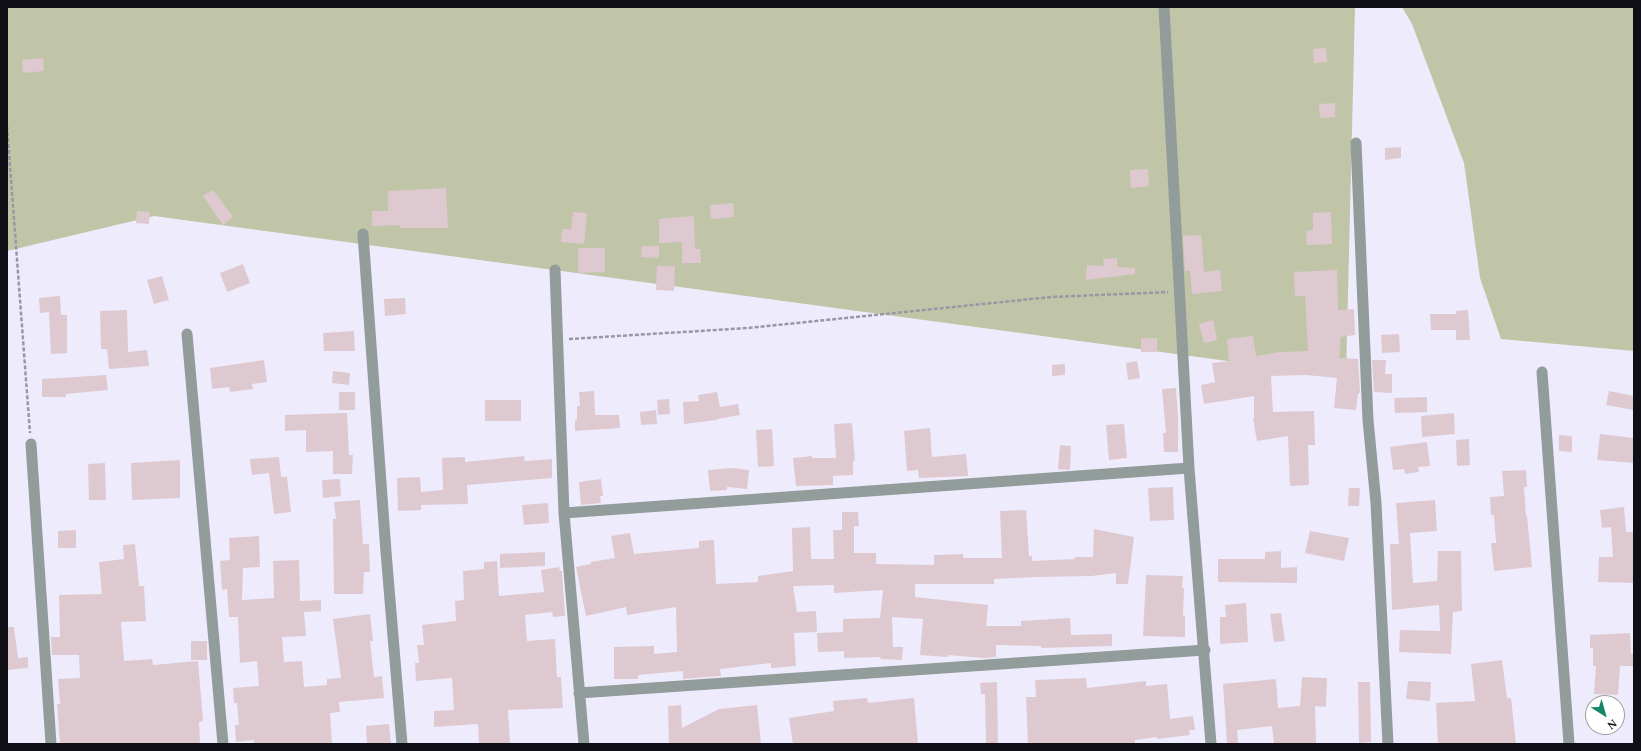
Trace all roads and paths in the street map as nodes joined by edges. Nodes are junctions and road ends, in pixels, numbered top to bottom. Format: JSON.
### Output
{"nodes":[{"id":1,"x":1164,"y":7,"type":"edge"},
{"id":2,"x":7,"y":126,"type":"edge"},
{"id":3,"x":1356,"y":143,"type":"dead end"},
{"id":4,"x":363,"y":234,"type":"dead end"},
{"id":5,"x":555,"y":270,"type":"dead end"},
{"id":6,"x":1179,"y":292,"type":"junction"},
{"id":7,"x":187,"y":334,"type":"dead end"},
{"id":8,"x":558,"y":340,"type":"junction"},
{"id":9,"x":1542,"y":372,"type":"dead end"},
{"id":10,"x":31,"y":444,"type":"joint"},
{"id":11,"x":1189,"y":468,"type":"junction"},
{"id":12,"x":564,"y":513,"type":"junction"},
{"id":13,"x":1204,"y":650,"type":"junction"},
{"id":14,"x":579,"y":693,"type":"junction"},
{"id":15,"x":51,"y":744,"type":"edge"},
{"id":16,"x":223,"y":744,"type":"edge"},
{"id":17,"x":402,"y":744,"type":"edge"},
{"id":18,"x":584,"y":744,"type":"edge"},
{"id":19,"x":1211,"y":744,"type":"edge"},
{"id":20,"x":1388,"y":744,"type":"edge"},
{"id":21,"x":1569,"y":744,"type":"edge"}],
"edges":[{"from":1,"to":6,"type":"street"},
{"from":2,"to":10,"type":"path"},
{"from":3,"to":20,"type":"street"},
{"from":4,"to":17,"type":"street"},
{"from":5,"to":8,"type":"street"},
{"from":6,"to":8,"type":"path"},
{"from":6,"to":11,"type":"street"},
{"from":7,"to":16,"type":"street"},
{"from":8,"to":12,"type":"street"},
{"from":9,"to":21,"type":"street"},
{"from":10,"to":15,"type":"street"},
{"from":11,"to":12,"type":"street"},
{"from":11,"to":13,"type":"street"},
{"from":12,"to":14,"type":"street"},
{"from":13,"to":14,"type":"street"},
{"from":13,"to":19,"type":"street"},
{"from":14,"to":18,"type":"street"}]}
